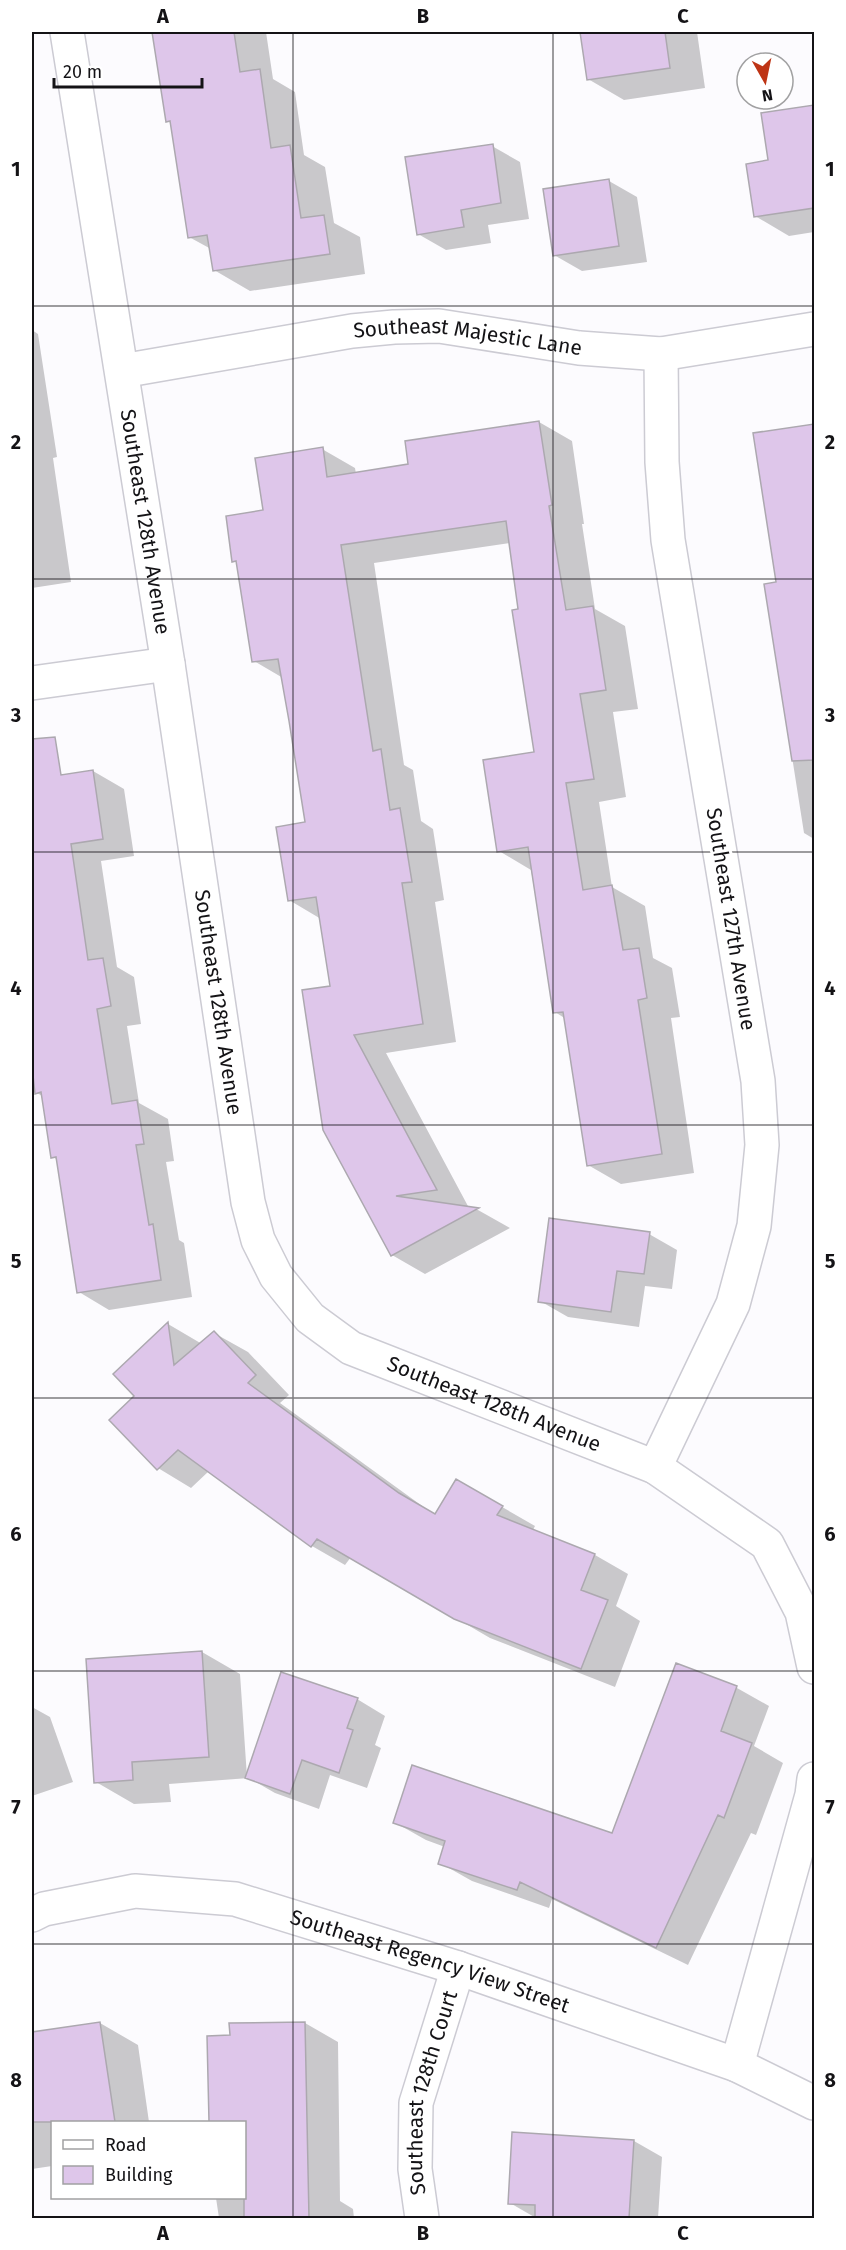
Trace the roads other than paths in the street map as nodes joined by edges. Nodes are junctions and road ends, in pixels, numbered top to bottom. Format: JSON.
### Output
{"nodes":[{"id":1,"x":67,"y":32,"type":"edge"},
{"id":2,"x":814,"y":330,"type":"edge"},
{"id":3,"x":662,"y":354,"type":"junction"},
{"id":4,"x":122,"y":371,"type":"junction"},
{"id":5,"x":168,"y":664,"type":"junction"},
{"id":6,"x":32,"y":683,"type":"edge"},
{"id":7,"x":655,"y":1467,"type":"junction"},
{"id":8,"x":814,"y":1668,"type":"edge"},
{"id":9,"x":814,"y":1779,"type":"edge"},
{"id":10,"x":32,"y":1915,"type":"edge"},
{"id":11,"x":459,"y":1968,"type":"junction"},
{"id":12,"x":738,"y":2065,"type":"junction"},
{"id":13,"x":814,"y":2103,"type":"edge"},
{"id":14,"x":422,"y":2218,"type":"edge"}],
"edges":[{"from":1,"to":4,"type":"street","name":"Southeast 128th Avenue"},
{"from":2,"to":3,"type":"street","name":"Southeast Majestic Lane"},
{"from":3,"to":4,"type":"street","name":"Southeast Majestic Lane"},
{"from":3,"to":7,"type":"street","name":"Southeast 127th Avenue"},
{"from":4,"to":5,"type":"street","name":"Southeast 128th Avenue"},
{"from":5,"to":6,"type":"street"},
{"from":5,"to":7,"type":"street","name":"Southeast 128th Avenue"},
{"from":7,"to":8,"type":"street","name":"Southeast 128th Avenue"},
{"from":9,"to":12,"type":"street"},
{"from":10,"to":11,"type":"street","name":"Southeast Regency View Street"},
{"from":11,"to":12,"type":"street","name":"Southeast Regency View Street"},
{"from":11,"to":14,"type":"street","name":"Southeast 128th Court"},
{"from":12,"to":13,"type":"street","name":"Southeast Regency View Street"}]}
